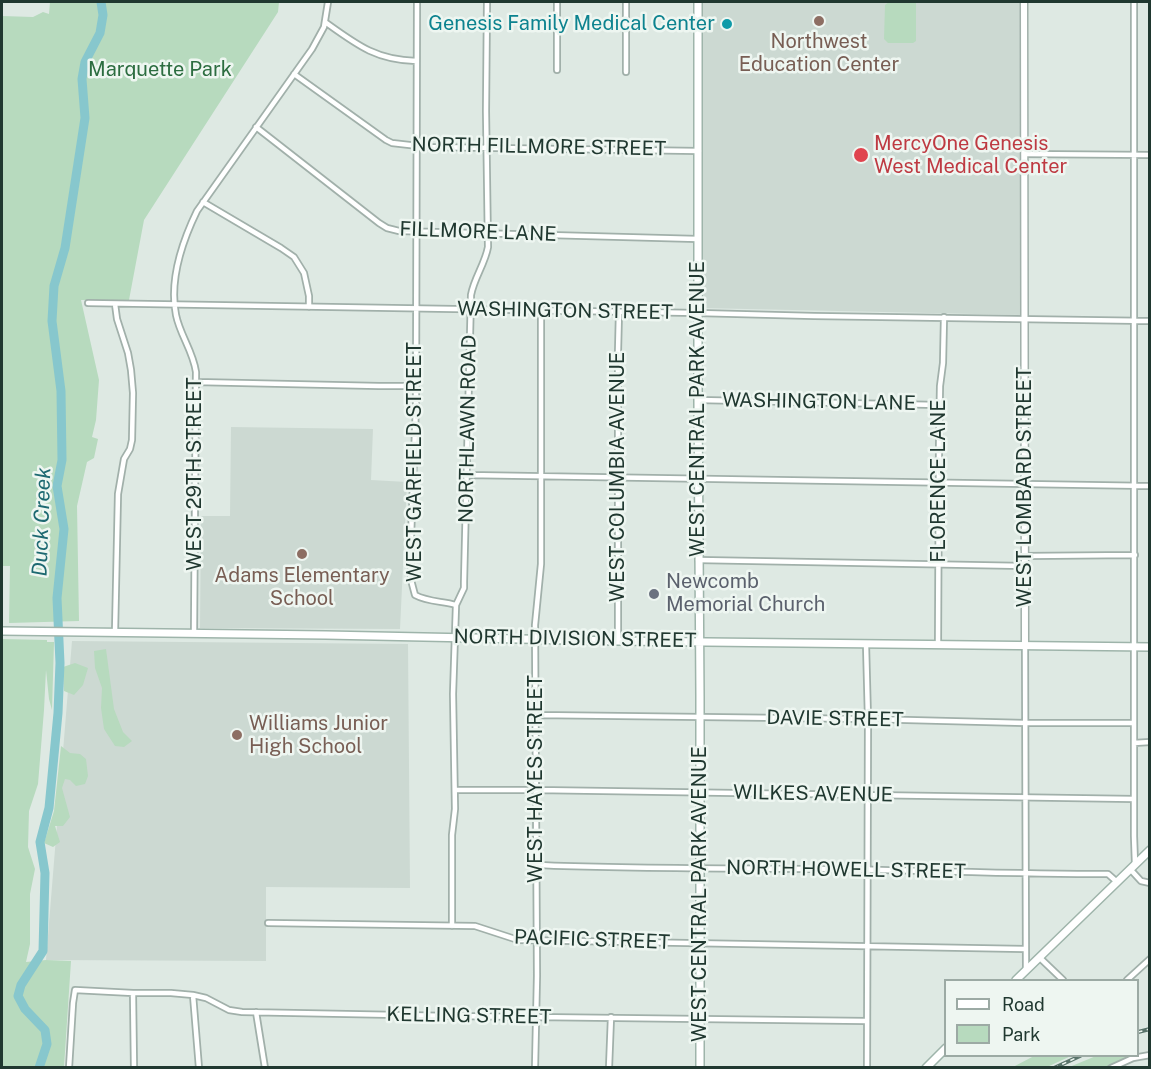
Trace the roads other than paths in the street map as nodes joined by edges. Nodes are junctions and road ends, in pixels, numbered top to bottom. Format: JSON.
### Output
{"nodes":[{"id":1,"x":328,"y":2,"type":"edge"},
{"id":2,"x":417,"y":2,"type":"edge"},
{"id":3,"x":487,"y":2,"type":"edge"},
{"id":4,"x":557,"y":2,"type":"edge"},
{"id":5,"x":626,"y":2,"type":"edge"},
{"id":6,"x":698,"y":2,"type":"edge"},
{"id":7,"x":1024,"y":2,"type":"edge"},
{"id":8,"x":1134,"y":2,"type":"edge"},
{"id":9,"x":325,"y":22,"type":"junction"},
{"id":10,"x":416,"y":61,"type":"junction"},
{"id":11,"x":556,"y":70,"type":"dead end"},
{"id":12,"x":626,"y":72,"type":"dead end"},
{"id":13,"x":294,"y":74,"type":"junction"},
{"id":14,"x":256,"y":127,"type":"junction"},
{"id":15,"x":416,"y":146,"type":"junction"},
{"id":16,"x":487,"y":148,"type":"junction"},
{"id":17,"x":699,"y":151,"type":"junction"},
{"id":18,"x":1024,"y":154,"type":"junction"},
{"id":19,"x":1134,"y":154,"type":"junction"},
{"id":20,"x":1149,"y":155,"type":"edge"},
{"id":21,"x":203,"y":202,"type":"junction"},
{"id":22,"x":416,"y":232,"type":"junction"},
{"id":23,"x":488,"y":234,"type":"junction"},
{"id":24,"x":698,"y":239,"type":"junction"},
{"id":25,"x":88,"y":303,"type":"dead end"},
{"id":26,"x":115,"y":304,"type":"junction"},
{"id":27,"x":176,"y":305,"type":"junction"},
{"id":28,"x":309,"y":307,"type":"junction"},
{"id":29,"x":416,"y":309,"type":"junction"},
{"id":30,"x":470,"y":310,"type":"junction"},
{"id":31,"x":541,"y":311,"type":"junction"},
{"id":32,"x":619,"y":312,"type":"junction"},
{"id":33,"x":698,"y":313,"type":"junction"},
{"id":34,"x":944,"y":317,"type":"junction"},
{"id":35,"x":1025,"y":319,"type":"junction"},
{"id":36,"x":1134,"y":321,"type":"junction"},
{"id":37,"x":1149,"y":321,"type":"edge"},
{"id":38,"x":196,"y":382,"type":"junction"},
{"id":39,"x":416,"y":386,"type":"junction"},
{"id":40,"x":698,"y":400,"type":"junction"},
{"id":41,"x":939,"y":405,"type":"junction"},
{"id":42,"x":467,"y":475,"type":"junction"},
{"id":43,"x":542,"y":477,"type":"junction"},
{"id":44,"x":618,"y":478,"type":"junction"},
{"id":45,"x":698,"y":479,"type":"junction"},
{"id":46,"x":939,"y":482,"type":"junction"},
{"id":47,"x":1025,"y":485,"type":"junction"},
{"id":48,"x":1135,"y":486,"type":"junction"},
{"id":49,"x":1149,"y":486,"type":"edge"},
{"id":50,"x":1135,"y":555,"type":"junction"},
{"id":51,"x":1025,"y":556,"type":"junction"},
{"id":52,"x":698,"y":560,"type":"junction"},
{"id":53,"x":939,"y":563,"type":"junction"},
{"id":54,"x":1025,"y":566,"type":"junction"},
{"id":55,"x":456,"y":605,"type":"junction"},
{"id":56,"x":2,"y":631,"type":"edge"},
{"id":57,"x":115,"y":632,"type":"junction"},
{"id":58,"x":194,"y":633,"type":"junction"},
{"id":59,"x":455,"y":638,"type":"junction"},
{"id":60,"x":535,"y":640,"type":"junction"},
{"id":61,"x":618,"y":641,"type":"junction"},
{"id":62,"x":699,"y":641,"type":"junction"},
{"id":63,"x":866,"y":644,"type":"junction"},
{"id":64,"x":938,"y":645,"type":"junction"},
{"id":65,"x":1025,"y":646,"type":"junction"},
{"id":66,"x":1135,"y":646,"type":"junction"},
{"id":67,"x":1149,"y":647,"type":"edge"},
{"id":68,"x":536,"y":715,"type":"junction"},
{"id":69,"x":700,"y":717,"type":"junction"},
{"id":70,"x":868,"y":719,"type":"junction"},
{"id":71,"x":1025,"y":723,"type":"junction"},
{"id":72,"x":1134,"y":723,"type":"junction"},
{"id":73,"x":1134,"y":742,"type":"junction"},
{"id":74,"x":1149,"y":742,"type":"edge"},
{"id":75,"x":455,"y":790,"type":"junction"},
{"id":76,"x":536,"y":790,"type":"junction"},
{"id":77,"x":700,"y":793,"type":"junction"},
{"id":78,"x":867,"y":795,"type":"junction"},
{"id":79,"x":1025,"y":798,"type":"junction"},
{"id":80,"x":1134,"y":799,"type":"junction"},
{"id":81,"x":1149,"y":850,"type":"edge"},
{"id":82,"x":536,"y":865,"type":"junction"},
{"id":83,"x":1132,"y":866,"type":"junction"},
{"id":84,"x":700,"y":868,"type":"junction"},
{"id":85,"x":867,"y":870,"type":"junction"},
{"id":86,"x":1025,"y":874,"type":"junction"},
{"id":87,"x":1117,"y":882,"type":"junction"},
{"id":88,"x":1149,"y":883,"type":"edge"},
{"id":89,"x":268,"y":923,"type":"dead end"},
{"id":90,"x":452,"y":926,"type":"junction"},
{"id":91,"x":537,"y":940,"type":"junction"},
{"id":92,"x":700,"y":943,"type":"junction"},
{"id":93,"x":867,"y":946,"type":"junction"},
{"id":94,"x":1025,"y":949,"type":"junction"},
{"id":95,"x":1040,"y":958,"type":"junction"},
{"id":96,"x":1149,"y":959,"type":"edge"},
{"id":97,"x":1026,"y":972,"type":"junction"},
{"id":98,"x":1018,"y":979,"type":"edge"},
{"id":99,"x":1061,"y":979,"type":"edge"},
{"id":100,"x":1129,"y":979,"type":"edge"},
{"id":101,"x":133,"y":993,"type":"junction"},
{"id":102,"x":193,"y":995,"type":"junction"},
{"id":103,"x":256,"y":1012,"type":"junction"},
{"id":104,"x":537,"y":1017,"type":"junction"},
{"id":105,"x":610,"y":1017,"type":"junction"},
{"id":106,"x":700,"y":1019,"type":"junction"},
{"id":107,"x":866,"y":1021,"type":"junction"},
{"id":108,"x":944,"y":1049,"type":"edge"},
{"id":109,"x":1138,"y":1057,"type":"edge"},
{"id":110,"x":1122,"y":1065,"type":"edge"},
{"id":111,"x":69,"y":1068,"type":"edge"},
{"id":112,"x":134,"y":1068,"type":"edge"},
{"id":113,"x":199,"y":1068,"type":"edge"},
{"id":114,"x":265,"y":1068,"type":"edge"},
{"id":115,"x":535,"y":1068,"type":"edge"},
{"id":116,"x":609,"y":1068,"type":"edge"},
{"id":117,"x":700,"y":1068,"type":"edge"},
{"id":118,"x":867,"y":1068,"type":"edge"},
{"id":119,"x":926,"y":1068,"type":"edge"},
{"id":120,"x":1111,"y":1068,"type":"edge"}],
"edges":[{"from":1,"to":9,"type":"street","name":"WEST 29TH STREET"},
{"from":2,"to":10,"type":"street","name":"WEST GARFIELD STREET"},
{"from":3,"to":16,"type":"street","name":"NORTHLAWN ROAD"},
{"from":4,"to":11,"type":"street"},
{"from":5,"to":12,"type":"street"},
{"from":6,"to":17,"type":"main road","name":"WEST CENTRAL PARK AVENUE"},
{"from":7,"to":18,"type":"street","name":"WEST LOMBARD STREET"},
{"from":8,"to":19,"type":"street"},
{"from":9,"to":10,"type":"street"},
{"from":9,"to":13,"type":"street","name":"WEST 29TH STREET"},
{"from":10,"to":15,"type":"street","name":"WEST GARFIELD STREET"},
{"from":13,"to":14,"type":"street","name":"WEST 29TH STREET"},
{"from":13,"to":15,"type":"street","name":"NORTH FILLMORE STREET"},
{"from":14,"to":21,"type":"street","name":"WEST 29TH STREET"},
{"from":14,"to":22,"type":"street","name":"FILLMORE LANE"},
{"from":15,"to":16,"type":"street","name":"NORTH FILLMORE STREET"},
{"from":15,"to":22,"type":"street","name":"WEST GARFIELD STREET"},
{"from":16,"to":17,"type":"street","name":"NORTH FILLMORE STREET"},
{"from":16,"to":23,"type":"street","name":"NORTHLAWN ROAD"},
{"from":17,"to":24,"type":"main road","name":"WEST CENTRAL PARK AVENUE"},
{"from":18,"to":19,"type":"street"},
{"from":18,"to":35,"type":"street","name":"WEST LOMBARD STREET"},
{"from":19,"to":20,"type":"street"},
{"from":19,"to":36,"type":"street"},
{"from":21,"to":27,"type":"street","name":"WEST 29TH STREET"},
{"from":21,"to":28,"type":"street"},
{"from":22,"to":23,"type":"street","name":"FILLMORE LANE"},
{"from":22,"to":29,"type":"street","name":"WEST GARFIELD STREET"},
{"from":23,"to":24,"type":"street","name":"FILLMORE LANE"},
{"from":23,"to":30,"type":"street","name":"NORTHLAWN ROAD"},
{"from":24,"to":33,"type":"main road","name":"WEST CENTRAL PARK AVENUE"},
{"from":25,"to":26,"type":"street","name":"WASHINGTON STREET"},
{"from":26,"to":27,"type":"street","name":"WASHINGTON STREET"},
{"from":26,"to":57,"type":"street"},
{"from":27,"to":28,"type":"street","name":"WASHINGTON STREET"},
{"from":27,"to":38,"type":"street","name":"WEST 29TH STREET"},
{"from":28,"to":29,"type":"street","name":"WASHINGTON STREET"},
{"from":29,"to":30,"type":"street","name":"WASHINGTON STREET"},
{"from":29,"to":39,"type":"street","name":"WEST GARFIELD STREET"},
{"from":30,"to":31,"type":"street","name":"WASHINGTON STREET"},
{"from":30,"to":42,"type":"street","name":"NORTHLAWN ROAD"},
{"from":31,"to":32,"type":"street","name":"WASHINGTON STREET"},
{"from":31,"to":43,"type":"street","name":"WEST HAYES STREET"},
{"from":32,"to":33,"type":"street","name":"WASHINGTON STREET"},
{"from":32,"to":44,"type":"street","name":"WEST COLUMBIA AVENUE"},
{"from":33,"to":34,"type":"street","name":"WASHINGTON STREET"},
{"from":33,"to":40,"type":"main road","name":"WEST CENTRAL PARK AVENUE"},
{"from":34,"to":35,"type":"street","name":"WASHINGTON STREET"},
{"from":34,"to":41,"type":"street","name":"FLORENCE LANE"},
{"from":35,"to":36,"type":"street","name":"WASHINGTON STREET"},
{"from":35,"to":47,"type":"street","name":"WEST LOMBARD STREET"},
{"from":36,"to":37,"type":"street","name":"WASHINGTON STREET"},
{"from":36,"to":48,"type":"street"},
{"from":38,"to":39,"type":"street"},
{"from":38,"to":58,"type":"street","name":"WEST 29TH STREET"},
{"from":39,"to":55,"type":"street","name":"WEST GARFIELD STREET"},
{"from":40,"to":41,"type":"street","name":"WASHINGTON LANE"},
{"from":40,"to":45,"type":"main road","name":"WEST CENTRAL PARK AVENUE"},
{"from":41,"to":46,"type":"street","name":"FLORENCE LANE"},
{"from":42,"to":43,"type":"street"},
{"from":42,"to":55,"type":"street","name":"NORTHLAWN ROAD"},
{"from":43,"to":44,"type":"street"},
{"from":43,"to":60,"type":"street","name":"WEST HAYES STREET"},
{"from":44,"to":45,"type":"street"},
{"from":44,"to":61,"type":"street","name":"WEST COLUMBIA AVENUE"},
{"from":45,"to":46,"type":"street"},
{"from":45,"to":52,"type":"main road","name":"WEST CENTRAL PARK AVENUE"},
{"from":46,"to":47,"type":"street"},
{"from":46,"to":53,"type":"street","name":"FLORENCE LANE"},
{"from":47,"to":48,"type":"street"},
{"from":47,"to":51,"type":"street","name":"WEST LOMBARD STREET"},
{"from":48,"to":49,"type":"street"},
{"from":48,"to":50,"type":"street"},
{"from":50,"to":51,"type":"street"},
{"from":50,"to":66,"type":"street"},
{"from":51,"to":54,"type":"street","name":"WEST LOMBARD STREET"},
{"from":52,"to":53,"type":"street"},
{"from":52,"to":62,"type":"main road","name":"WEST CENTRAL PARK AVENUE"},
{"from":53,"to":54,"type":"street"},
{"from":53,"to":64,"type":"street","name":"FLORENCE LANE"},
{"from":54,"to":65,"type":"street","name":"WEST LOMBARD STREET"},
{"from":55,"to":59,"type":"street"},
{"from":56,"to":57,"type":"main road","name":"NORTH DIVISION STREET"},
{"from":57,"to":58,"type":"main road","name":"NORTH DIVISION STREET"},
{"from":58,"to":59,"type":"main road","name":"NORTH DIVISION STREET"},
{"from":59,"to":60,"type":"main road","name":"NORTH DIVISION STREET"},
{"from":59,"to":75,"type":"street"},
{"from":60,"to":61,"type":"main road","name":"NORTH DIVISION STREET"},
{"from":60,"to":68,"type":"street","name":"WEST HAYES STREET"},
{"from":61,"to":62,"type":"main road","name":"NORTH DIVISION STREET"},
{"from":62,"to":63,"type":"main road","name":"NORTH DIVISION STREET"},
{"from":62,"to":69,"type":"main road","name":"WEST CENTRAL PARK AVENUE"},
{"from":63,"to":64,"type":"main road","name":"NORTH DIVISION STREET"},
{"from":63,"to":70,"type":"street"},
{"from":64,"to":65,"type":"main road","name":"NORTH DIVISION STREET"},
{"from":65,"to":66,"type":"main road","name":"NORTH DIVISION STREET"},
{"from":65,"to":71,"type":"street","name":"WEST LOMBARD STREET"},
{"from":66,"to":67,"type":"main road","name":"NORTH DIVISION STREET"},
{"from":66,"to":72,"type":"street"},
{"from":68,"to":69,"type":"street","name":"DAVIE STREET"},
{"from":68,"to":76,"type":"street","name":"WEST HAYES STREET"},
{"from":69,"to":70,"type":"street","name":"DAVIE STREET"},
{"from":69,"to":77,"type":"main road","name":"WEST CENTRAL PARK AVENUE"},
{"from":70,"to":71,"type":"street","name":"DAVIE STREET"},
{"from":70,"to":78,"type":"street"},
{"from":71,"to":72,"type":"street","name":"DAVIE STREET"},
{"from":71,"to":79,"type":"street","name":"WEST LOMBARD STREET"},
{"from":72,"to":73,"type":"street"},
{"from":73,"to":74,"type":"street"},
{"from":73,"to":80,"type":"street"},
{"from":75,"to":76,"type":"street","name":"WILKES AVENUE"},
{"from":75,"to":90,"type":"street"},
{"from":76,"to":77,"type":"street","name":"WILKES AVENUE"},
{"from":76,"to":82,"type":"street","name":"WEST HAYES STREET"},
{"from":77,"to":78,"type":"street","name":"WILKES AVENUE"},
{"from":77,"to":84,"type":"main road","name":"WEST CENTRAL PARK AVENUE"},
{"from":78,"to":79,"type":"street","name":"WILKES AVENUE"},
{"from":78,"to":85,"type":"street"},
{"from":79,"to":80,"type":"street","name":"WILKES AVENUE"},
{"from":79,"to":86,"type":"street","name":"WEST LOMBARD STREET"},
{"from":80,"to":83,"type":"street"},
{"from":81,"to":83,"type":"main road"},
{"from":82,"to":84,"type":"street","name":"NORTH HOWELL STREET"},
{"from":82,"to":91,"type":"street","name":"WEST HAYES STREET"},
{"from":83,"to":87,"type":"main road"},
{"from":83,"to":88,"type":"street"},
{"from":84,"to":85,"type":"street","name":"NORTH HOWELL STREET"},
{"from":84,"to":92,"type":"main road","name":"WEST CENTRAL PARK AVENUE"},
{"from":85,"to":86,"type":"street","name":"NORTH HOWELL STREET"},
{"from":85,"to":93,"type":"street"},
{"from":86,"to":87,"type":"street","name":"NORTH HOWELL STREET"},
{"from":86,"to":94,"type":"street","name":"WEST LOMBARD STREET"},
{"from":87,"to":95,"type":"main road"},
{"from":89,"to":90,"type":"street","name":"PACIFIC STREET"},
{"from":90,"to":91,"type":"street","name":"PACIFIC STREET"},
{"from":91,"to":92,"type":"street","name":"PACIFIC STREET"},
{"from":91,"to":104,"type":"street","name":"WEST HAYES STREET"},
{"from":92,"to":93,"type":"street","name":"PACIFIC STREET"},
{"from":92,"to":106,"type":"main road","name":"WEST CENTRAL PARK AVENUE"},
{"from":93,"to":94,"type":"street","name":"PACIFIC STREET"},
{"from":93,"to":107,"type":"street"},
{"from":94,"to":97,"type":"street","name":"WEST LOMBARD STREET"},
{"from":95,"to":97,"type":"main road"},
{"from":95,"to":99,"type":"street"},
{"from":96,"to":100,"type":"street"},
{"from":97,"to":98,"type":"main road"},
{"from":101,"to":102,"type":"street","name":"KELLING STREET"},
{"from":101,"to":111,"type":"street","name":"KELLING STREET"},
{"from":101,"to":112,"type":"street"},
{"from":102,"to":103,"type":"street","name":"KELLING STREET"},
{"from":102,"to":113,"type":"street"},
{"from":103,"to":104,"type":"street","name":"KELLING STREET"},
{"from":103,"to":114,"type":"street"},
{"from":104,"to":105,"type":"street","name":"KELLING STREET"},
{"from":104,"to":115,"type":"street","name":"WEST HAYES STREET"},
{"from":105,"to":106,"type":"street","name":"KELLING STREET"},
{"from":105,"to":116,"type":"street"},
{"from":106,"to":107,"type":"street","name":"KELLING STREET"},
{"from":106,"to":117,"type":"main road","name":"WEST CENTRAL PARK AVENUE"},
{"from":107,"to":118,"type":"street"},
{"from":108,"to":119,"type":"main road"},
{"from":109,"to":110,"type":"street"},
{"from":110,"to":120,"type":"street"}]}
